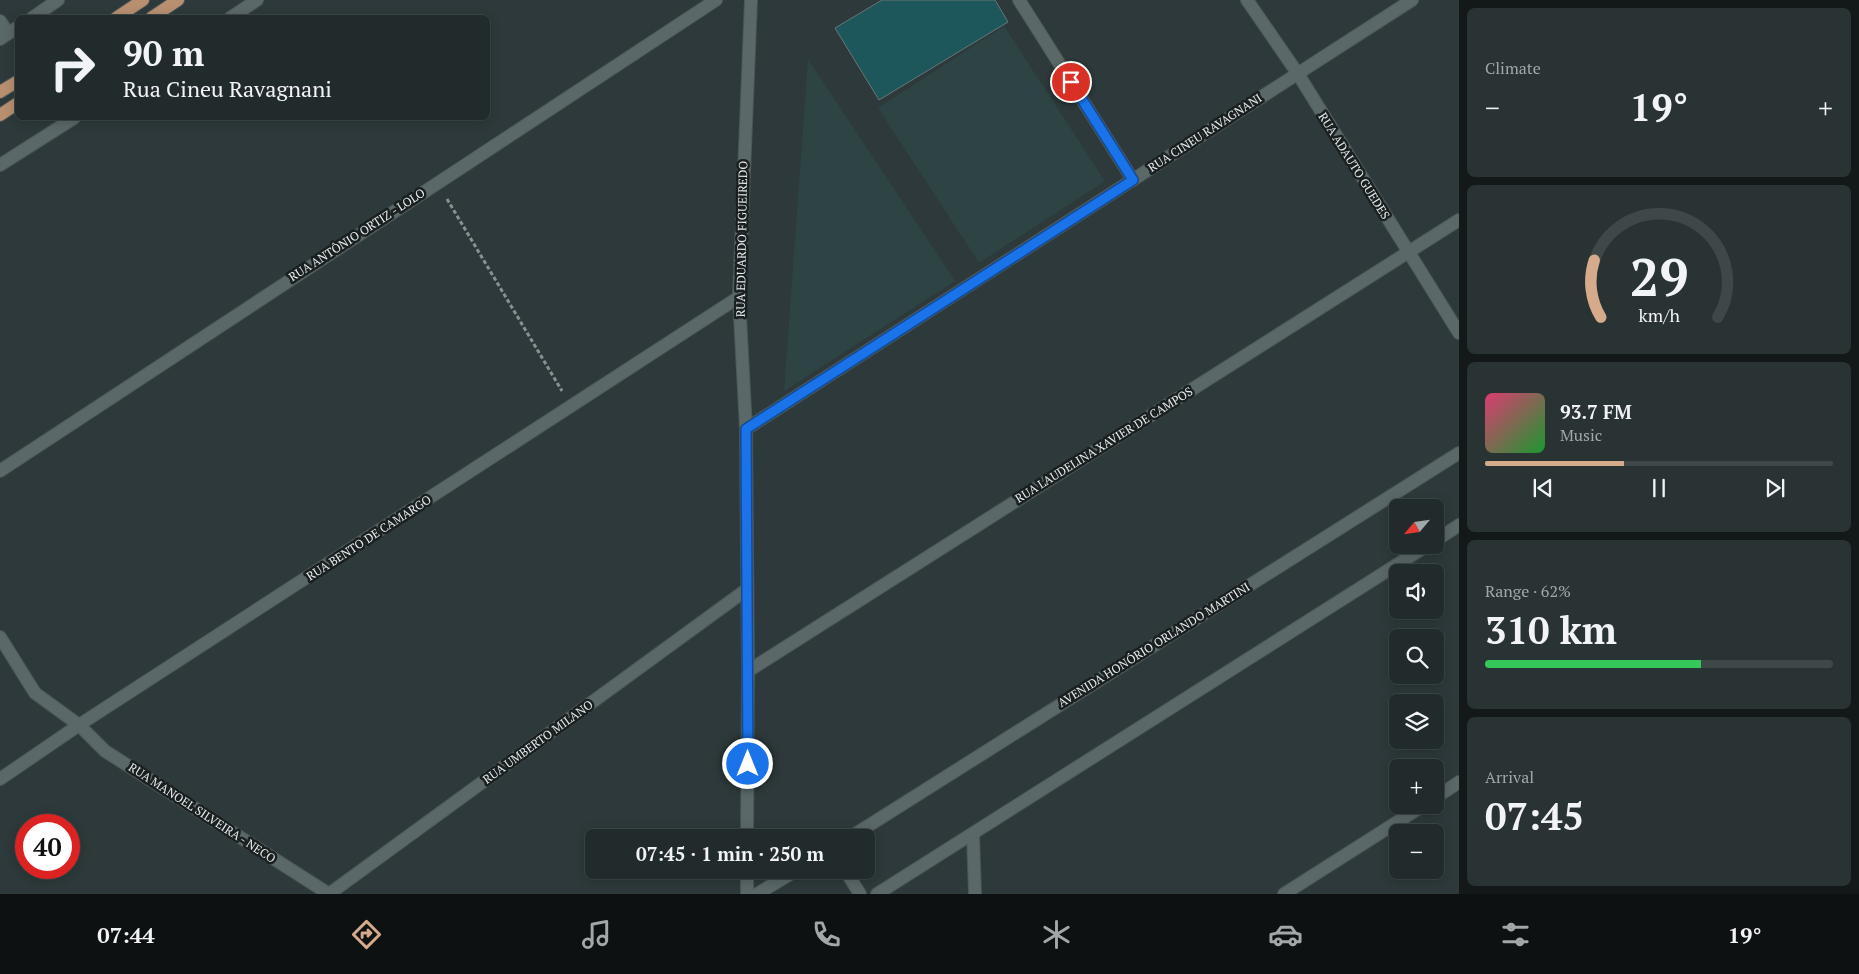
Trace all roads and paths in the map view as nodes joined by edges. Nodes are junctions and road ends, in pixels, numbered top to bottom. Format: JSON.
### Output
{"nodes":[{"id":1,"x":58,"y":0,"type":"edge"},
{"id":2,"x":143,"y":0,"type":"edge"},
{"id":3,"x":178,"y":0,"type":"edge"},
{"id":4,"x":257,"y":0,"type":"edge"},
{"id":5,"x":716,"y":0,"type":"edge"},
{"id":6,"x":751,"y":0,"type":"edge"},
{"id":7,"x":1019,"y":0,"type":"edge"},
{"id":8,"x":1248,"y":0,"type":"edge"},
{"id":9,"x":1412,"y":0,"type":"edge"},
{"id":10,"x":36,"y":15,"type":"edge"},
{"id":11,"x":120,"y":15,"type":"edge"},
{"id":12,"x":156,"y":15,"type":"edge"},
{"id":13,"x":234,"y":15,"type":"edge"},
{"id":14,"x":0,"y":21,"type":"edge"},
{"id":15,"x":8,"y":33,"type":"edge"},
{"id":16,"x":1298,"y":74,"type":"junction"},
{"id":17,"x":15,"y":83,"type":"edge"},
{"id":18,"x":0,"y":92,"type":"edge"},
{"id":19,"x":15,"y":105,"type":"edge"},
{"id":20,"x":0,"y":115,"type":"edge"},
{"id":21,"x":71,"y":120,"type":"edge"},
{"id":22,"x":0,"y":165,"type":"edge"},
{"id":23,"x":1133,"y":180,"type":"junction"},
{"id":24,"x":437,"y":183,"type":"junction"},
{"id":25,"x":1459,"y":220,"type":"edge"},
{"id":26,"x":1408,"y":252,"type":"junction"},
{"id":27,"x":739,"y":296,"type":"junction"},
{"id":28,"x":1459,"y":333,"type":"edge"},
{"id":29,"x":572,"y":407,"type":"junction"},
{"id":30,"x":746,"y":429,"type":"junction"},
{"id":31,"x":1459,"y":453,"type":"edge"},
{"id":32,"x":0,"y":471,"type":"edge"},
{"id":33,"x":1459,"y":526,"type":"edge"},
{"id":34,"x":1444,"y":535,"type":"edge"},
{"id":35,"x":1414,"y":554,"type":"edge"},
{"id":36,"x":746,"y":590,"type":"junction"},
{"id":37,"x":0,"y":637,"type":"edge"},
{"id":38,"x":748,"y":671,"type":"junction"},
{"id":39,"x":78,"y":725,"type":"junction"},
{"id":40,"x":0,"y":779,"type":"edge"},
{"id":41,"x":1459,"y":782,"type":"edge"},
{"id":42,"x":1444,"y":792,"type":"edge"},
{"id":43,"x":1410,"y":814,"type":"edge"},
{"id":44,"x":747,"y":829,"type":"edge"},
{"id":45,"x":864,"y":829,"type":"edge"},
{"id":46,"x":973,"y":835,"type":"junction"},
{"id":47,"x":747,"y":879,"type":"edge"},
{"id":48,"x":781,"y":879,"type":"edge"},
{"id":49,"x":851,"y":879,"type":"edge"},
{"id":50,"x":329,"y":894,"type":"edge"},
{"id":51,"x":747,"y":894,"type":"edge"},
{"id":52,"x":757,"y":894,"type":"edge"},
{"id":53,"x":860,"y":894,"type":"edge"},
{"id":54,"x":877,"y":894,"type":"edge"},
{"id":55,"x":975,"y":894,"type":"edge"},
{"id":56,"x":1284,"y":894,"type":"edge"}],
"edges":[{"from":1,"to":10,"type":"street"},
{"from":2,"to":11,"type":"main road"},
{"from":3,"to":12,"type":"main road"},
{"from":4,"to":13,"type":"street"},
{"from":5,"to":24,"type":"street","name":"RUA ANTÔNIO ORTIZ - LOLO"},
{"from":6,"to":27,"type":"street","name":"RUA EDUARDO FIGUEIREDO"},
{"from":7,"to":23,"type":"street"},
{"from":8,"to":16,"type":"street","name":"RUA ADAUTO GUEDES"},
{"from":9,"to":16,"type":"street","name":"RUA CINEU RAVAGNANI"},
{"from":14,"to":15,"type":"street"},
{"from":16,"to":23,"type":"street","name":"RUA CINEU RAVAGNANI"},
{"from":16,"to":26,"type":"street","name":"RUA ADAUTO GUEDES"},
{"from":17,"to":18,"type":"main road"},
{"from":19,"to":20,"type":"main road"},
{"from":21,"to":22,"type":"street"},
{"from":23,"to":30,"type":"street","name":"RUA CINEU RAVAGNANI"},
{"from":24,"to":29,"type":"path"},
{"from":24,"to":32,"type":"street","name":"RUA ANTÔNIO ORTIZ - LOLO"},
{"from":25,"to":26,"type":"street","name":"RUA LAUDELINA XAVIER DE CAMPOS"},
{"from":26,"to":28,"type":"street","name":"RUA ADAUTO GUEDES"},
{"from":26,"to":38,"type":"street","name":"RUA LAUDELINA XAVIER DE CAMPOS"},
{"from":27,"to":29,"type":"street","name":"RUA BENTO DE CAMARGO"},
{"from":27,"to":30,"type":"street","name":"RUA EDUARDO FIGUEIREDO"},
{"from":29,"to":39,"type":"street","name":"RUA BENTO DE CAMARGO"},
{"from":30,"to":36,"type":"street","name":"RUA EDUARDO FIGUEIREDO"},
{"from":31,"to":45,"type":"street","name":"AVENIDA HONÓRIO ORLANDO MARTINI"},
{"from":33,"to":34,"type":"street"},
{"from":35,"to":46,"type":"street"},
{"from":36,"to":38,"type":"street","name":"RUA EDUARDO FIGUEIREDO"},
{"from":36,"to":50,"type":"street","name":"RUA UMBERTO MILANO"},
{"from":37,"to":39,"type":"street","name":"RUA MANOEL SILVEIRA - NECO"},
{"from":38,"to":44,"type":"street","name":"RUA EDUARDO FIGUEIREDO"},
{"from":39,"to":40,"type":"street","name":"RUA BENTO DE CAMARGO"},
{"from":39,"to":50,"type":"street","name":"RUA MANOEL SILVEIRA - NECO"},
{"from":41,"to":42,"type":"street"},
{"from":43,"to":56,"type":"street"},
{"from":46,"to":54,"type":"street"},
{"from":46,"to":55,"type":"street"},
{"from":47,"to":51,"type":"street"},
{"from":48,"to":52,"type":"street"},
{"from":49,"to":53,"type":"street"}]}
